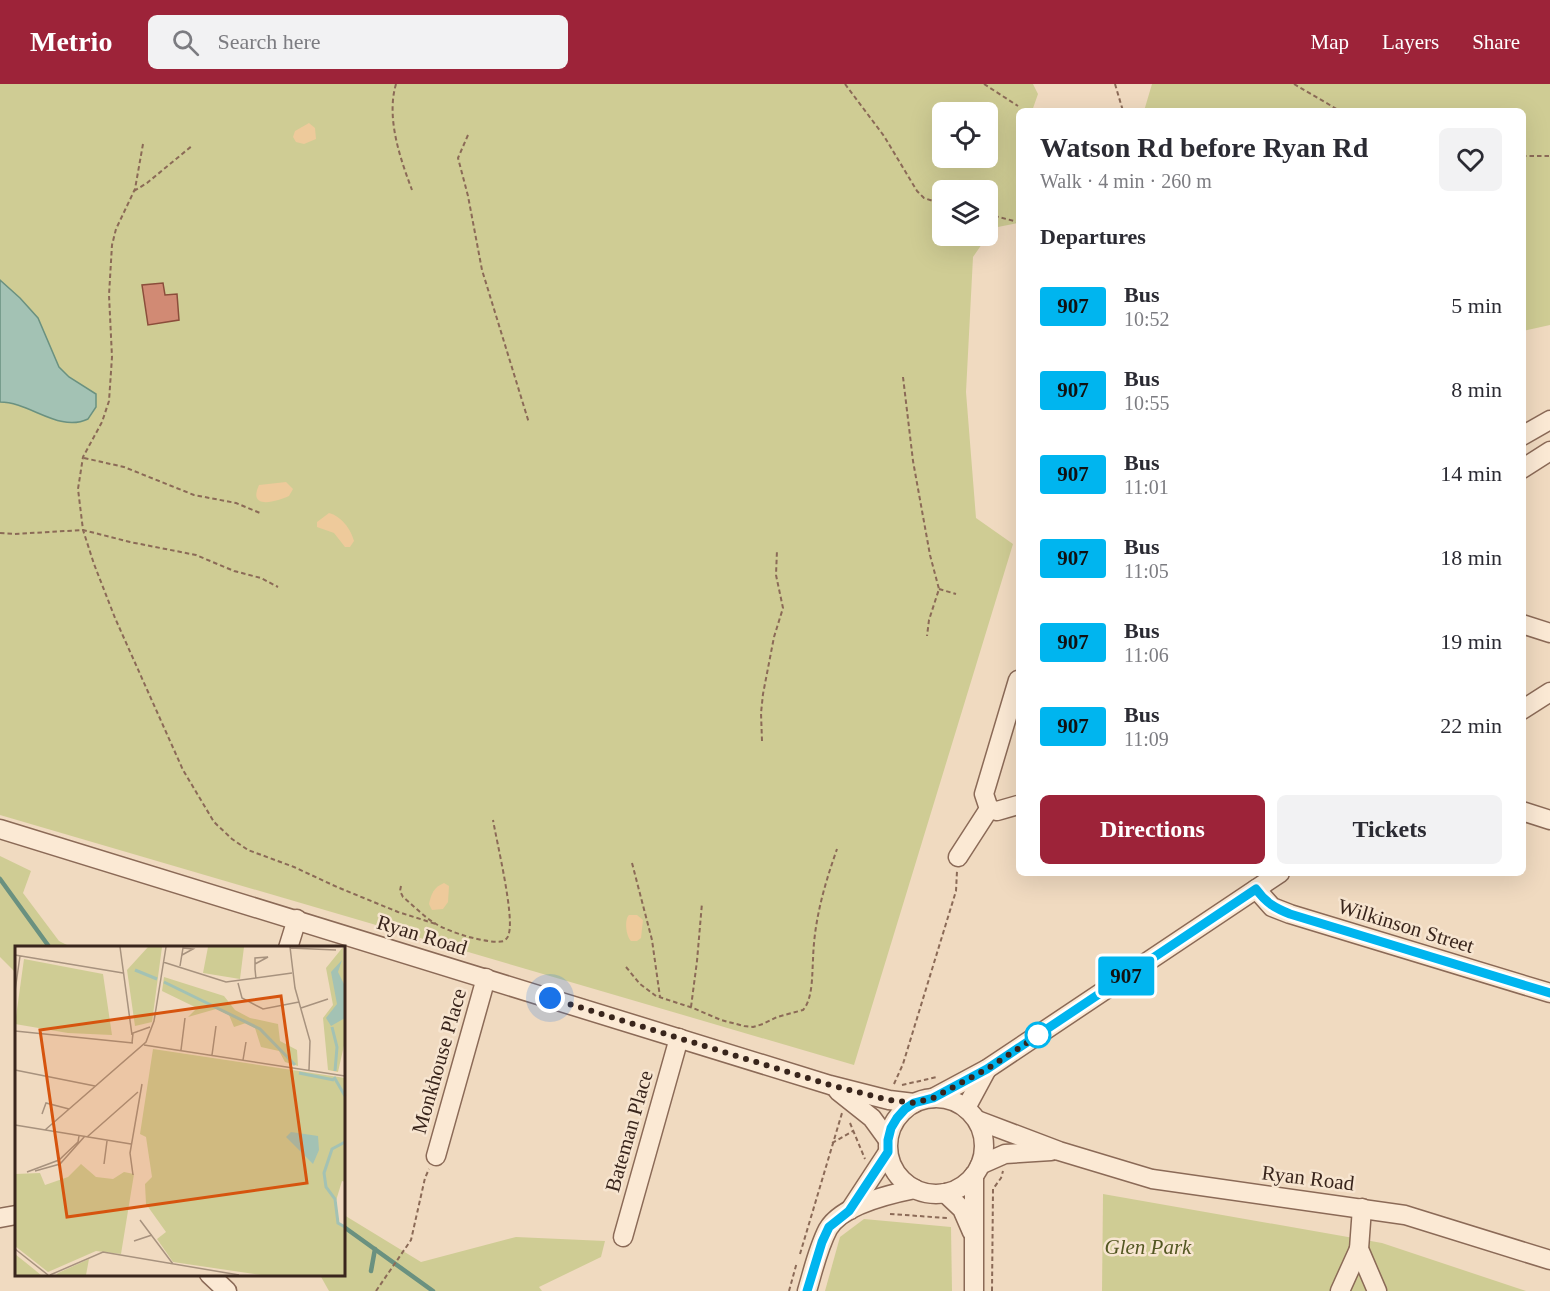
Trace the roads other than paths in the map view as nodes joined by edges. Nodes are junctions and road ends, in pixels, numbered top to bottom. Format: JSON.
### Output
{"nodes":[{"id":1,"x":1550,"y":420,"type":"edge"},
{"id":2,"x":1526,"y":434,"type":"edge"},
{"id":3,"x":1550,"y":451,"type":"edge"},
{"id":4,"x":1526,"y":466,"type":"edge"},
{"id":5,"x":1526,"y":625,"type":"edge"},
{"id":6,"x":1550,"y":633,"type":"edge"},
{"id":7,"x":1016,"y":687,"type":"edge"},
{"id":8,"x":1550,"y":692,"type":"edge"},
{"id":9,"x":1526,"y":707,"type":"edge"},
{"id":10,"x":1016,"y":806,"type":"edge"},
{"id":11,"x":988,"y":809,"type":"junction"},
{"id":12,"x":1526,"y":812,"type":"edge"},
{"id":13,"x":1550,"y":820,"type":"edge"},
{"id":14,"x":0,"y":829,"type":"edge"},
{"id":15,"x":958,"y":857,"type":"road end"},
{"id":16,"x":1276,"y":876,"type":"edge"},
{"id":17,"x":1256,"y":889,"type":"junction"},
{"id":18,"x":297,"y":919,"type":"junction"},
{"id":19,"x":289,"y":946,"type":"edge"},
{"id":20,"x":486,"y":978,"type":"junction"},
{"id":21,"x":1550,"y":993,"type":"edge"},
{"id":22,"x":679,"y":1038,"type":"junction"},
{"id":23,"x":987,"y":1069,"type":"junction"},
{"id":24,"x":830,"y":1085,"type":"junction"},
{"id":25,"x":933,"y":1098,"type":"junction"},
{"id":26,"x":914,"y":1103,"type":"junction"},
{"id":27,"x":971,"y":1114,"type":"junction"},
{"id":28,"x":888,"y":1146,"type":"junction"},
{"id":29,"x":1059,"y":1151,"type":"junction"},
{"id":30,"x":436,"y":1156,"type":"road end"},
{"id":31,"x":977,"y":1170,"type":"junction"},
{"id":32,"x":915,"y":1189,"type":"junction"},
{"id":33,"x":945,"y":1193,"type":"junction"},
{"id":34,"x":1362,"y":1208,"type":"junction"},
{"id":35,"x":849,"y":1211,"type":"junction"},
{"id":36,"x":15,"y":1215,"type":"edge"},
{"id":37,"x":0,"y":1218,"type":"edge"},
{"id":38,"x":974,"y":1236,"type":"junction"},
{"id":39,"x":623,"y":1237,"type":"dead end"},
{"id":40,"x":1359,"y":1249,"type":"junction"},
{"id":41,"x":1550,"y":1260,"type":"edge"},
{"id":42,"x":210,"y":1276,"type":"edge"},
{"id":43,"x":227,"y":1291,"type":"edge"},
{"id":44,"x":807,"y":1291,"type":"edge"},
{"id":45,"x":974,"y":1291,"type":"edge"},
{"id":46,"x":1341,"y":1291,"type":"edge"},
{"id":47,"x":1377,"y":1291,"type":"edge"}],
"edges":[{"from":1,"to":2,"type":"street"},
{"from":3,"to":4,"type":"street"},
{"from":5,"to":6,"type":"street"},
{"from":7,"to":11,"type":"street"},
{"from":8,"to":9,"type":"street"},
{"from":10,"to":11,"type":"street"},
{"from":11,"to":15,"type":"street"},
{"from":12,"to":13,"type":"street"},
{"from":14,"to":18,"type":"street","name":"Ryan Road"},
{"from":16,"to":17,"type":"street"},
{"from":17,"to":21,"type":"street","name":"Wilkinson Street"},
{"from":17,"to":23,"type":"street"},
{"from":18,"to":19,"type":"street"},
{"from":18,"to":20,"type":"street","name":"Ryan Road"},
{"from":20,"to":22,"type":"street","name":"Ryan Road"},
{"from":20,"to":30,"type":"street","name":"Monkhouse Place"},
{"from":22,"to":24,"type":"street","name":"Ryan Road"},
{"from":22,"to":39,"type":"street","name":"Bateman Place"},
{"from":23,"to":25,"type":"street"},
{"from":23,"to":27,"type":"street"},
{"from":24,"to":26,"type":"street","name":"Ryan Road"},
{"from":24,"to":28,"type":"street","name":"Ryan Road"},
{"from":25,"to":26,"type":"street"},
{"from":25,"to":27,"type":"street"},
{"from":26,"to":28,"type":"street"},
{"from":27,"to":29,"type":"street","name":"Ryan Road"},
{"from":27,"to":31,"type":"street"},
{"from":28,"to":32,"type":"street"},
{"from":28,"to":35,"type":"street"},
{"from":29,"to":31,"type":"street","name":"Ryan Road"},
{"from":29,"to":34,"type":"street","name":"Ryan Road"},
{"from":31,"to":33,"type":"street"},
{"from":31,"to":38,"type":"street"},
{"from":32,"to":33,"type":"street"},
{"from":32,"to":35,"type":"street"},
{"from":33,"to":38,"type":"street"},
{"from":34,"to":40,"type":"street"},
{"from":34,"to":41,"type":"street","name":"Ryan Road"},
{"from":35,"to":44,"type":"street"},
{"from":36,"to":37,"type":"street"},
{"from":38,"to":45,"type":"street"},
{"from":40,"to":46,"type":"street"},
{"from":40,"to":47,"type":"street"},
{"from":42,"to":43,"type":"street"}]}
